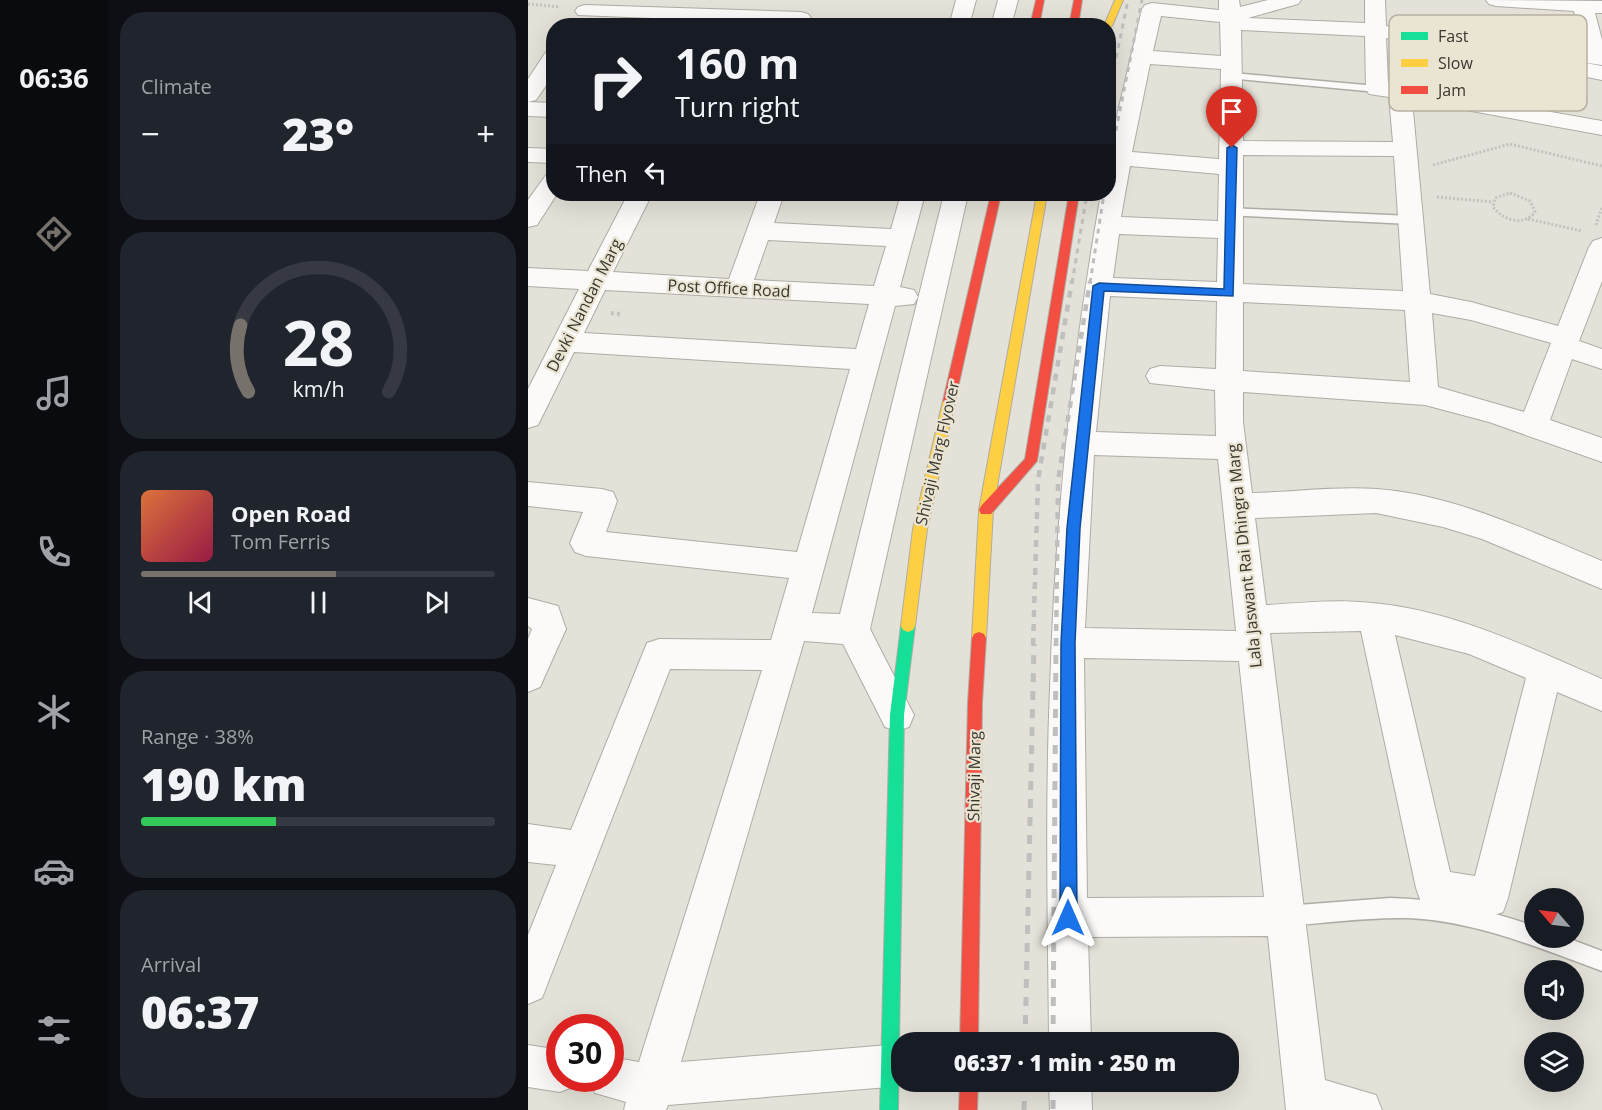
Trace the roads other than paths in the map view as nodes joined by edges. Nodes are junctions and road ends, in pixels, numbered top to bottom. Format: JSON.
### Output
{"nodes":[{"id":1,"x":966,"y":0,"type":"edge"},
{"id":2,"x":1008,"y":0,"type":"edge"},
{"id":3,"x":1040,"y":0,"type":"edge"},
{"id":4,"x":1078,"y":0,"type":"edge"},
{"id":5,"x":1119,"y":0,"type":"edge"},
{"id":6,"x":1291,"y":0,"type":"edge"},
{"id":7,"x":1375,"y":0,"type":"edge"},
{"id":8,"x":1496,"y":0,"type":"edge"},
{"id":9,"x":1548,"y":2,"type":"edge"},
{"id":10,"x":1592,"y":7,"type":"edge"},
{"id":11,"x":580,"y":11,"type":"edge"},
{"id":12,"x":654,"y":13,"type":"edge"},
{"id":13,"x":731,"y":14,"type":"edge"},
{"id":14,"x":1231,"y":14,"type":"edge"},
{"id":15,"x":803,"y":15,"type":"edge"},
{"id":16,"x":961,"y":18,"type":"edge"},
{"id":17,"x":1003,"y":18,"type":"edge"},
{"id":18,"x":1036,"y":18,"type":"edge"},
{"id":19,"x":1075,"y":18,"type":"edge"},
{"id":20,"x":1111,"y":18,"type":"edge"},
{"id":21,"x":1376,"y":30,"type":"junction"},
{"id":22,"x":1389,"y":32,"type":"edge"},
{"id":23,"x":1140,"y":57,"type":"junction"},
{"id":24,"x":1602,"y":59,"type":"edge"},
{"id":25,"x":546,"y":69,"type":"edge"},
{"id":26,"x":1232,"y":70,"type":"junction"},
{"id":27,"x":1587,"y":70,"type":"edge"},
{"id":28,"x":1602,"y":73,"type":"edge"},
{"id":29,"x":1389,"y":90,"type":"joint"},
{"id":30,"x":528,"y":95,"type":"edge"},
{"id":31,"x":528,"y":109,"type":"edge"},
{"id":32,"x":546,"y":110,"type":"edge"},
{"id":33,"x":1395,"y":111,"type":"edge"},
{"id":34,"x":1507,"y":111,"type":"edge"},
{"id":35,"x":1602,"y":128,"type":"edge"},
{"id":36,"x":1406,"y":149,"type":"junction"},
{"id":37,"x":528,"y":155,"type":"edge"},
{"id":38,"x":546,"y":156,"type":"edge"},
{"id":39,"x":1119,"y":158,"type":"junction"},
{"id":40,"x":1232,"y":158,"type":"junction"},
{"id":41,"x":1116,"y":173,"type":"edge"},
{"id":42,"x":546,"y":192,"type":"edge"},
{"id":43,"x":636,"y":201,"type":"edge"},
{"id":44,"x":770,"y":201,"type":"edge"},
{"id":45,"x":911,"y":201,"type":"edge"},
{"id":46,"x":954,"y":201,"type":"edge"},
{"id":47,"x":994,"y":201,"type":"edge"},
{"id":48,"x":1041,"y":201,"type":"edge"},
{"id":49,"x":1073,"y":201,"type":"edge"},
{"id":50,"x":1111,"y":201,"type":"edge"},
{"id":51,"x":528,"y":219,"type":"edge"},
{"id":52,"x":1411,"y":220,"type":"junction"},
{"id":53,"x":1229,"y":221,"type":"junction"},
{"id":54,"x":1106,"y":225,"type":"junction"},
{"id":55,"x":759,"y":231,"type":"junction"},
{"id":56,"x":900,"y":238,"type":"junction"},
{"id":57,"x":1600,"y":261,"type":"edge"},
{"id":58,"x":528,"y":277,"type":"edge"},
{"id":59,"x":595,"y":281,"type":"junction"},
{"id":60,"x":1099,"y":286,"type":"junction"},
{"id":61,"x":738,"y":289,"type":"junction"},
{"id":62,"x":1229,"y":294,"type":"junction"},
{"id":63,"x":884,"y":296,"type":"junction"},
{"id":64,"x":930,"y":297,"type":"junction"},
{"id":65,"x":1418,"y":301,"type":"junction"},
{"id":66,"x":565,"y":342,"type":"junction"},
{"id":67,"x":1566,"y":342,"type":"junction"},
{"id":68,"x":1602,"y":359,"type":"edge"},
{"id":69,"x":866,"y":360,"type":"junction"},
{"id":70,"x":1160,"y":376,"type":"dead end"},
{"id":71,"x":1229,"y":382,"type":"junction"},
{"id":72,"x":1425,"y":394,"type":"junction"},
{"id":73,"x":528,"y":415,"type":"edge"},
{"id":74,"x":1533,"y":426,"type":"junction"},
{"id":75,"x":1081,"y":443,"type":"junction"},
{"id":76,"x":1232,"y":448,"type":"junction"},
{"id":77,"x":1602,"y":450,"type":"edge"},
{"id":78,"x":528,"y":494,"type":"edge"},
{"id":79,"x":1239,"y":506,"type":"junction"},
{"id":80,"x":987,"y":510,"type":"junction"},
{"id":81,"x":809,"y":567,"type":"junction"},
{"id":82,"x":1602,"y":574,"type":"edge"},
{"id":83,"x":528,"y":612,"type":"edge"},
{"id":84,"x":1375,"y":618,"type":"junction"},
{"id":85,"x":853,"y":630,"type":"junction"},
{"id":86,"x":1253,"y":633,"type":"junction"},
{"id":87,"x":788,"y":641,"type":"junction"},
{"id":88,"x":1068,"y":643,"type":"junction"},
{"id":89,"x":1545,"y":671,"type":"junction"},
{"id":90,"x":528,"y":676,"type":"edge"},
{"id":91,"x":1602,"y":695,"type":"edge"},
{"id":92,"x":897,"y":715,"type":"junction"},
{"id":93,"x":528,"y":843,"type":"edge"},
{"id":94,"x":581,"y":850,"type":"junction"},
{"id":95,"x":1285,"y":916,"type":"junction"},
{"id":96,"x":1068,"y":918,"type":"junction"},
{"id":97,"x":1524,"y":933,"type":"edge"},
{"id":98,"x":1567,"y":948,"type":"edge"},
{"id":99,"x":1602,"y":961,"type":"edge"},
{"id":100,"x":528,"y":984,"type":"edge"},
{"id":101,"x":969,"y":1032,"type":"edge"},
{"id":102,"x":1070,"y":1032,"type":"edge"},
{"id":103,"x":528,"y":1066,"type":"edge"},
{"id":104,"x":889,"y":1066,"type":"junction"},
{"id":105,"x":546,"y":1069,"type":"edge"},
{"id":106,"x":624,"y":1085,"type":"edge"},
{"id":107,"x":969,"y":1092,"type":"edge"},
{"id":108,"x":1070,"y":1092,"type":"edge"},
{"id":109,"x":649,"y":1097,"type":"edge"},
{"id":110,"x":1306,"y":1103,"type":"edge"},
{"id":111,"x":888,"y":1110,"type":"edge"},
{"id":112,"x":968,"y":1110,"type":"edge"},
{"id":113,"x":1071,"y":1110,"type":"edge"},
{"id":114,"x":1361,"y":1110,"type":"edge"}],
"edges":[{"from":1,"to":16,"type":"street"},
{"from":2,"to":17,"type":"street"},
{"from":3,"to":18,"type":"main road"},
{"from":4,"to":19,"type":"main road"},
{"from":5,"to":20,"type":"main road"},
{"from":6,"to":14,"type":"street"},
{"from":7,"to":21,"type":"street"},
{"from":8,"to":9,"type":"street"},
{"from":9,"to":10,"type":"street"},
{"from":10,"to":24,"type":"street"},
{"from":11,"to":12,"type":"street"},
{"from":12,"to":13,"type":"street"},
{"from":13,"to":15,"type":"street"},
{"from":14,"to":21,"type":"street"},
{"from":14,"to":23,"type":"street"},
{"from":14,"to":26,"type":"street","name":"Lala Jaswant Rai Dhingra Marg"},
{"from":21,"to":22,"type":"street"},
{"from":21,"to":29,"type":"street"},
{"from":23,"to":26,"type":"street"},
{"from":23,"to":39,"type":"street"},
{"from":25,"to":30,"type":"street"},
{"from":26,"to":29,"type":"lane"},
{"from":26,"to":40,"type":"street","name":"Lala Jaswant Rai Dhingra Marg"},
{"from":27,"to":28,"type":"street"},
{"from":31,"to":32,"type":"street"},
{"from":33,"to":36,"type":"street"},
{"from":34,"to":35,"type":"street"},
{"from":36,"to":40,"type":"street"},
{"from":36,"to":52,"type":"street"},
{"from":37,"to":38,"type":"street"},
{"from":39,"to":40,"type":"street"},
{"from":39,"to":41,"type":"street"},
{"from":40,"to":53,"type":"street","name":"Lala Jaswant Rai Dhingra Marg"},
{"from":42,"to":51,"type":"street"},
{"from":43,"to":59,"type":"street","name":"Devki Nandan Marg"},
{"from":44,"to":55,"type":"street"},
{"from":45,"to":56,"type":"street"},
{"from":46,"to":64,"type":"street"},
{"from":47,"to":92,"type":"main road","name":"Shivaji Marg Flyover"},
{"from":48,"to":80,"type":"main road"},
{"from":49,"to":80,"type":"main road"},
{"from":50,"to":54,"type":"street"},
{"from":52,"to":53,"type":"lane"},
{"from":52,"to":65,"type":"street"},
{"from":53,"to":54,"type":"street"},
{"from":53,"to":62,"type":"street","name":"Lala Jaswant Rai Dhingra Marg"},
{"from":54,"to":60,"type":"street"},
{"from":55,"to":56,"type":"street"},
{"from":55,"to":61,"type":"street"},
{"from":56,"to":63,"type":"street"},
{"from":57,"to":67,"type":"street"},
{"from":58,"to":59,"type":"street","name":"Post Office Road"},
{"from":59,"to":61,"type":"street","name":"Post Office Road"},
{"from":59,"to":66,"type":"street","name":"Devki Nandan Marg"},
{"from":60,"to":62,"type":"street"},
{"from":60,"to":75,"type":"street"},
{"from":61,"to":63,"type":"street","name":"Post Office Road"},
{"from":62,"to":65,"type":"street"},
{"from":62,"to":71,"type":"street","name":"Lala Jaswant Rai Dhingra Marg"},
{"from":63,"to":64,"type":"street","name":"Post Office Road"},
{"from":63,"to":69,"type":"street"},
{"from":64,"to":85,"type":"street"},
{"from":65,"to":67,"type":"street"},
{"from":65,"to":72,"type":"street"},
{"from":66,"to":69,"type":"street"},
{"from":66,"to":73,"type":"street","name":"Devki Nandan Marg"},
{"from":67,"to":68,"type":"street"},
{"from":67,"to":74,"type":"street"},
{"from":69,"to":81,"type":"street"},
{"from":70,"to":71,"type":"street"},
{"from":71,"to":72,"type":"street"},
{"from":71,"to":76,"type":"street","name":"Lala Jaswant Rai Dhingra Marg"},
{"from":72,"to":74,"type":"street"},
{"from":74,"to":77,"type":"street"},
{"from":75,"to":76,"type":"street"},
{"from":75,"to":88,"type":"street"},
{"from":76,"to":79,"type":"street","name":"Lala Jaswant Rai Dhingra Marg"},
{"from":78,"to":81,"type":"street"},
{"from":79,"to":82,"type":"street"},
{"from":79,"to":86,"type":"street","name":"Lala Jaswant Rai Dhingra Marg"},
{"from":80,"to":101,"type":"main road","name":"Shivaji Marg"},
{"from":81,"to":87,"type":"street"},
{"from":83,"to":90,"type":"street"},
{"from":84,"to":86,"type":"street"},
{"from":84,"to":89,"type":"street"},
{"from":84,"to":89,"type":"street"},
{"from":85,"to":87,"type":"street"},
{"from":85,"to":92,"type":"street"},
{"from":86,"to":88,"type":"street"},
{"from":86,"to":95,"type":"street","name":"Lala Jaswant Rai Dhingra Marg"},
{"from":87,"to":94,"type":"street"},
{"from":87,"to":109,"type":"street"},
{"from":88,"to":96,"type":"street"},
{"from":89,"to":91,"type":"street"},
{"from":92,"to":104,"type":"main road"},
{"from":93,"to":94,"type":"street"},
{"from":94,"to":100,"type":"street"},
{"from":95,"to":96,"type":"street"},
{"from":95,"to":97,"type":"lane"},
{"from":95,"to":110,"type":"street","name":"Lala Jaswant Rai Dhingra Marg"},
{"from":96,"to":102,"type":"street"},
{"from":98,"to":99,"type":"lane"},
{"from":103,"to":105,"type":"street"},
{"from":104,"to":109,"type":"street"},
{"from":104,"to":111,"type":"main road"},
{"from":106,"to":109,"type":"street"},
{"from":107,"to":112,"type":"main road"},
{"from":108,"to":113,"type":"street"},
{"from":110,"to":114,"type":"street"}]}
